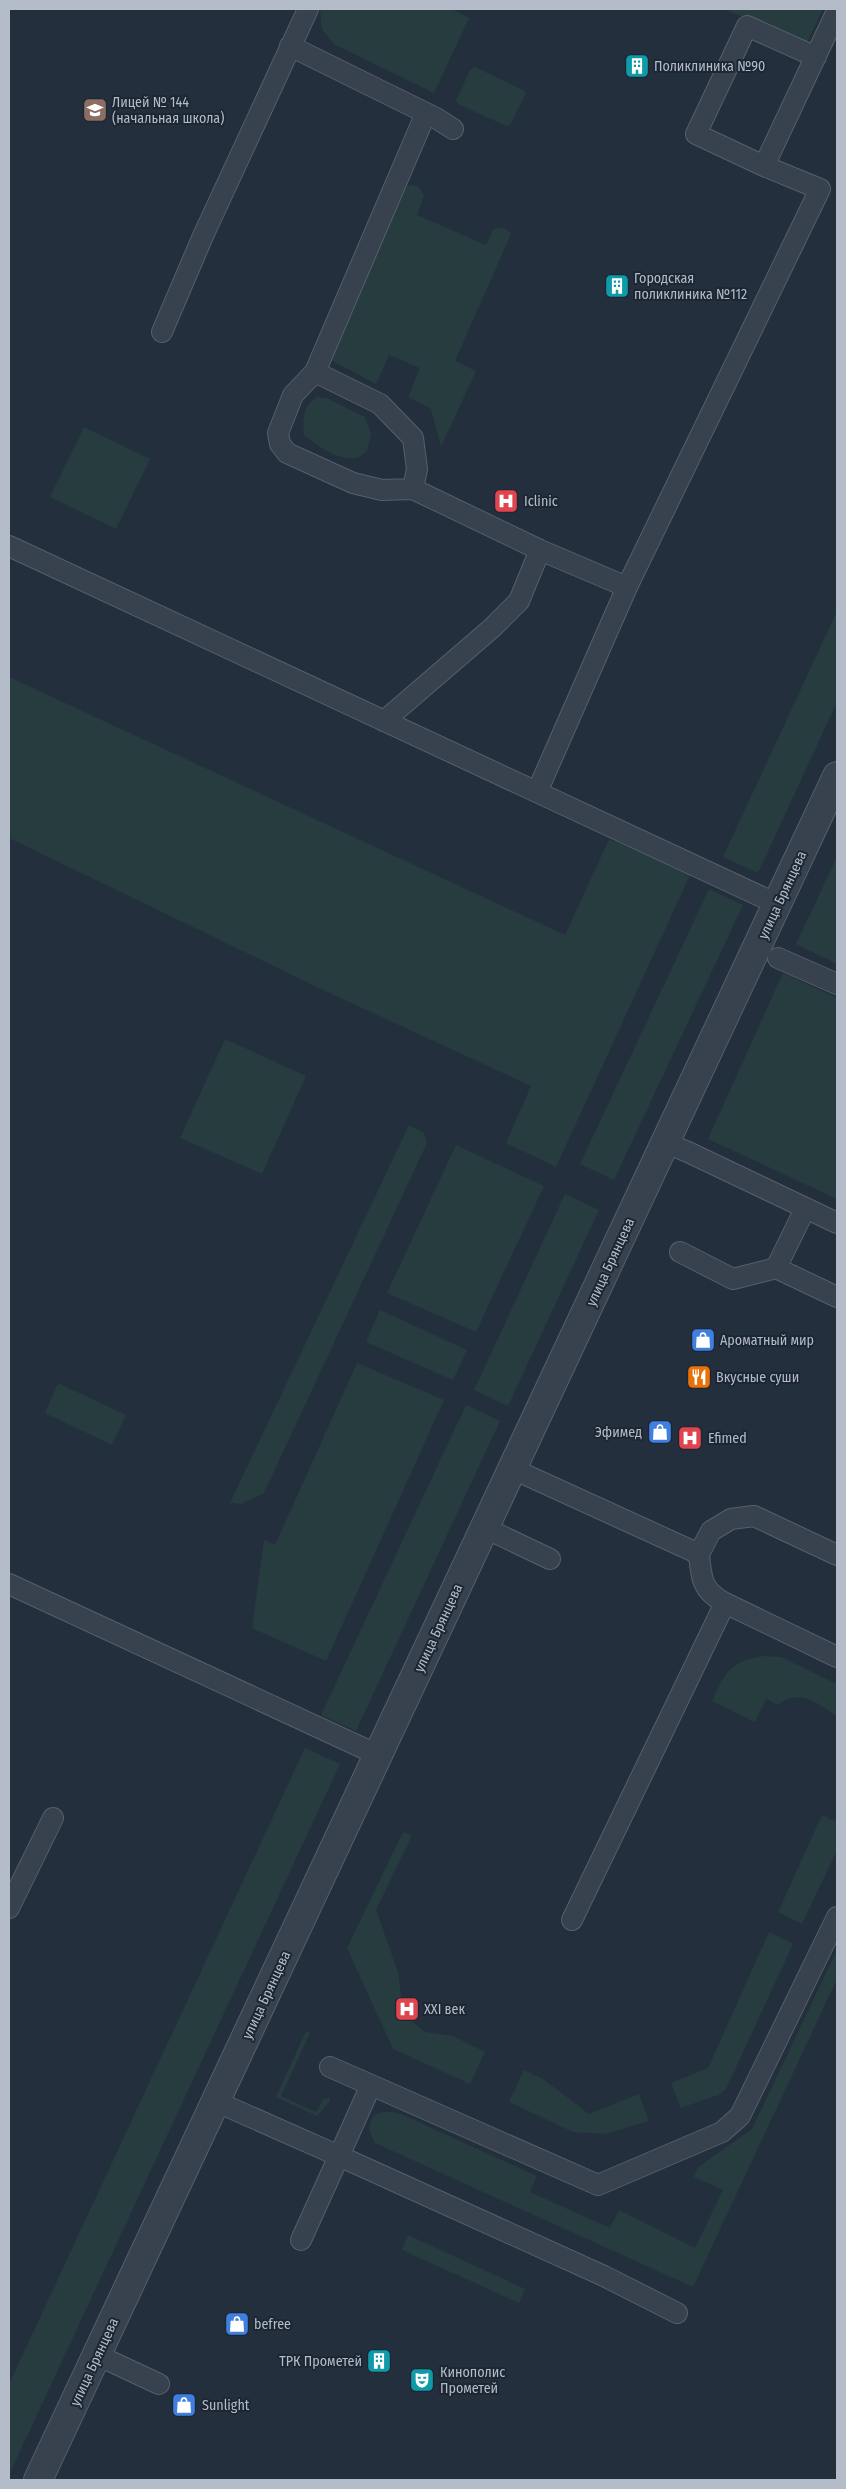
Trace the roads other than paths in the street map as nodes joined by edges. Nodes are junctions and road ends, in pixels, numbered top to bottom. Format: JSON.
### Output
{"nodes":[{"id":1,"x":308,"y":9,"type":"edge"},
{"id":2,"x":837,"y":11,"type":"edge"},
{"id":3,"x":290,"y":46,"type":"junction"},
{"id":4,"x":816,"y":57,"type":"junction"},
{"id":5,"x":426,"y":113,"type":"junction"},
{"id":6,"x":453,"y":129,"type":"dead end"},
{"id":7,"x":764,"y":166,"type":"junction"},
{"id":8,"x":162,"y":332,"type":"dead end"},
{"id":9,"x":315,"y":372,"type":"junction"},
{"id":10,"x":414,"y":489,"type":"junction"},
{"id":11,"x":9,"y":546,"type":"edge"},
{"id":12,"x":540,"y":550,"type":"junction"},
{"id":13,"x":627,"y":587,"type":"junction"},
{"id":14,"x":384,"y":721,"type":"junction"},
{"id":15,"x":837,"y":776,"type":"edge"},
{"id":16,"x":537,"y":792,"type":"junction"},
{"id":17,"x":778,"y":904,"type":"junction"},
{"id":18,"x":778,"y":958,"type":"dead end"},
{"id":19,"x":837,"y":984,"type":"edge"},
{"id":20,"x":666,"y":1143,"type":"junction"},
{"id":21,"x":805,"y":1209,"type":"junction"},
{"id":22,"x":837,"y":1223,"type":"edge"},
{"id":23,"x":680,"y":1252,"type":"dead end"},
{"id":24,"x":776,"y":1268,"type":"junction"},
{"id":25,"x":837,"y":1296,"type":"edge"},
{"id":26,"x":513,"y":1469,"type":"junction"},
{"id":27,"x":485,"y":1528,"type":"junction"},
{"id":28,"x":699,"y":1554,"type":"junction"},
{"id":29,"x":837,"y":1555,"type":"edge"},
{"id":30,"x":550,"y":1559,"type":"dead end"},
{"id":31,"x":9,"y":1584,"type":"edge"},
{"id":32,"x":725,"y":1603,"type":"junction"},
{"id":33,"x":837,"y":1657,"type":"edge"},
{"id":34,"x":378,"y":1755,"type":"junction"},
{"id":35,"x":53,"y":1818,"type":"dead end"},
{"id":36,"x":9,"y":1908,"type":"edge"},
{"id":37,"x":837,"y":1917,"type":"edge"},
{"id":38,"x":572,"y":1920,"type":"dead end"},
{"id":39,"x":330,"y":2067,"type":"dead end"},
{"id":40,"x":371,"y":2085,"type":"junction"},
{"id":41,"x":217,"y":2102,"type":"junction"},
{"id":42,"x":339,"y":2156,"type":"junction"},
{"id":43,"x":301,"y":2240,"type":"dead end"},
{"id":44,"x":677,"y":2313,"type":"dead end"},
{"id":45,"x":97,"y":2355,"type":"junction"},
{"id":46,"x":159,"y":2384,"type":"dead end"},
{"id":47,"x":38,"y":2480,"type":"edge"}],
"edges":[{"from":1,"to":3,"type":"lane"},
{"from":2,"to":4,"type":"lane"},
{"from":3,"to":5,"type":"lane"},
{"from":3,"to":8,"type":"lane"},
{"from":4,"to":7,"type":"lane"},
{"from":4,"to":7,"type":"lane"},
{"from":5,"to":6,"type":"lane"},
{"from":5,"to":9,"type":"lane"},
{"from":7,"to":13,"type":"lane"},
{"from":9,"to":10,"type":"lane"},
{"from":9,"to":10,"type":"lane"},
{"from":10,"to":12,"type":"lane"},
{"from":11,"to":14,"type":"lane"},
{"from":12,"to":13,"type":"lane"},
{"from":12,"to":14,"type":"lane"},
{"from":13,"to":16,"type":"lane"},
{"from":14,"to":16,"type":"lane"},
{"from":15,"to":17,"type":"street","name":"улица Брянцева"},
{"from":16,"to":17,"type":"lane"},
{"from":17,"to":20,"type":"street","name":"улица Брянцева"},
{"from":18,"to":19,"type":"lane"},
{"from":20,"to":21,"type":"lane"},
{"from":20,"to":26,"type":"street","name":"улица Брянцева"},
{"from":21,"to":22,"type":"lane"},
{"from":21,"to":24,"type":"lane"},
{"from":23,"to":24,"type":"lane"},
{"from":24,"to":25,"type":"lane"},
{"from":26,"to":27,"type":"street","name":"улица Брянцева"},
{"from":26,"to":28,"type":"lane"},
{"from":27,"to":30,"type":"lane"},
{"from":27,"to":34,"type":"street","name":"улица Брянцева"},
{"from":28,"to":29,"type":"lane"},
{"from":28,"to":32,"type":"lane"},
{"from":31,"to":34,"type":"lane"},
{"from":32,"to":33,"type":"lane"},
{"from":32,"to":38,"type":"lane"},
{"from":34,"to":41,"type":"street","name":"улица Брянцева"},
{"from":35,"to":36,"type":"lane"},
{"from":37,"to":40,"type":"lane"},
{"from":39,"to":40,"type":"lane"},
{"from":40,"to":42,"type":"lane"},
{"from":41,"to":42,"type":"lane"},
{"from":41,"to":45,"type":"street","name":"улица Брянцева"},
{"from":42,"to":43,"type":"lane"},
{"from":42,"to":44,"type":"lane"},
{"from":45,"to":46,"type":"lane"},
{"from":45,"to":47,"type":"street","name":"улица Брянцева"}]}
